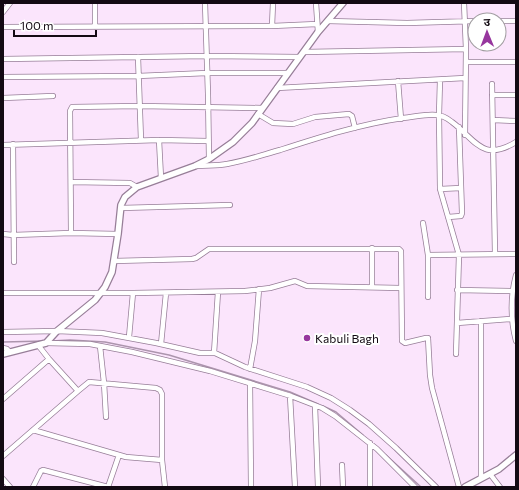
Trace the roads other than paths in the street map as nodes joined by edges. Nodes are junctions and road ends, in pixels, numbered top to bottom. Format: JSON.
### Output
{"nodes":[{"id":1,"x":10,"y":3,"type":"edge"},
{"id":2,"x":95,"y":3,"type":"edge"},
{"id":3,"x":205,"y":3,"type":"edge"},
{"id":4,"x":273,"y":3,"type":"edge"},
{"id":5,"x":316,"y":3,"type":"edge"},
{"id":6,"x":343,"y":3,"type":"edge"},
{"id":7,"x":464,"y":3,"type":"edge"},
{"id":8,"x":3,"y":12,"type":"edge"},
{"id":9,"x":328,"y":21,"type":"junction"},
{"id":10,"x":464,"y":21,"type":"junction"},
{"id":11,"x":317,"y":24,"type":"junction"},
{"id":12,"x":205,"y":25,"type":"junction"},
{"id":13,"x":272,"y":26,"type":"junction"},
{"id":14,"x":3,"y":27,"type":"edge"},
{"id":15,"x":95,"y":27,"type":"junction"},
{"id":16,"x":318,"y":32,"type":"junction"},
{"id":17,"x":466,"y":50,"type":"junction"},
{"id":18,"x":302,"y":55,"type":"junction"},
{"id":19,"x":207,"y":56,"type":"junction"},
{"id":20,"x":138,"y":57,"type":"junction"},
{"id":21,"x":3,"y":58,"type":"edge"},
{"id":22,"x":466,"y":62,"type":"junction"},
{"id":23,"x":516,"y":62,"type":"edge"},
{"id":24,"x":207,"y":73,"type":"junction"},
{"id":25,"x":288,"y":73,"type":"junction"},
{"id":26,"x":138,"y":76,"type":"junction"},
{"id":27,"x":3,"y":77,"type":"edge"},
{"id":28,"x":465,"y":78,"type":"junction"},
{"id":29,"x":440,"y":80,"type":"junction"},
{"id":30,"x":398,"y":81,"type":"junction"},
{"id":31,"x":492,"y":84,"type":"dead end"},
{"id":32,"x":277,"y":88,"type":"junction"},
{"id":33,"x":492,"y":95,"type":"junction"},
{"id":34,"x":516,"y":95,"type":"edge"},
{"id":35,"x":53,"y":96,"type":"dead end"},
{"id":36,"x":3,"y":98,"type":"edge"},
{"id":37,"x":139,"y":106,"type":"junction"},
{"id":38,"x":208,"y":107,"type":"junction"},
{"id":39,"x":262,"y":108,"type":"junction"},
{"id":40,"x":258,"y":114,"type":"junction"},
{"id":41,"x":438,"y":115,"type":"junction"},
{"id":42,"x":401,"y":118,"type":"junction"},
{"id":43,"x":493,"y":120,"type":"junction"},
{"id":44,"x":516,"y":121,"type":"edge"},
{"id":45,"x":458,"y":127,"type":"junction"},
{"id":46,"x":355,"y":128,"type":"junction"},
{"id":47,"x":465,"y":134,"type":"junction"},
{"id":48,"x":141,"y":140,"type":"junction"},
{"id":49,"x":159,"y":140,"type":"junction"},
{"id":50,"x":208,"y":141,"type":"junction"},
{"id":51,"x":70,"y":142,"type":"junction"},
{"id":52,"x":516,"y":142,"type":"edge"},
{"id":53,"x":13,"y":144,"type":"junction"},
{"id":54,"x":3,"y":145,"type":"edge"},
{"id":55,"x":493,"y":150,"type":"junction"},
{"id":56,"x":209,"y":159,"type":"junction"},
{"id":57,"x":195,"y":166,"type":"junction"},
{"id":58,"x":161,"y":178,"type":"junction"},
{"id":59,"x":71,"y":182,"type":"junction"},
{"id":60,"x":137,"y":187,"type":"junction"},
{"id":61,"x":461,"y":188,"type":"junction"},
{"id":62,"x":440,"y":189,"type":"junction"},
{"id":63,"x":230,"y":205,"type":"dead end"},
{"id":64,"x":121,"y":208,"type":"junction"},
{"id":65,"x":448,"y":218,"type":"junction"},
{"id":66,"x":423,"y":223,"type":"dead end"},
{"id":67,"x":71,"y":233,"type":"junction"},
{"id":68,"x":3,"y":234,"type":"edge"},
{"id":69,"x":118,"y":234,"type":"junction"},
{"id":70,"x":13,"y":235,"type":"junction"},
{"id":71,"x":372,"y":248,"type":"junction"},
{"id":72,"x":495,"y":254,"type":"junction"},
{"id":73,"x":516,"y":254,"type":"edge"},
{"id":74,"x":428,"y":255,"type":"junction"},
{"id":75,"x":459,"y":255,"type":"junction"},
{"id":76,"x":114,"y":261,"type":"junction"},
{"id":77,"x":14,"y":262,"type":"dead end"},
{"id":78,"x":516,"y":275,"type":"edge"},
{"id":79,"x":372,"y":287,"type":"junction"},
{"id":80,"x":400,"y":288,"type":"junction"},
{"id":81,"x":259,"y":289,"type":"junction"},
{"id":82,"x":457,"y":290,"type":"junction"},
{"id":83,"x":512,"y":291,"type":"junction"},
{"id":84,"x":218,"y":292,"type":"junction"},
{"id":85,"x":3,"y":293,"type":"edge"},
{"id":86,"x":133,"y":293,"type":"junction"},
{"id":87,"x":166,"y":293,"type":"junction"},
{"id":88,"x":101,"y":294,"type":"junction"},
{"id":89,"x":428,"y":297,"type":"dead end"},
{"id":90,"x":513,"y":317,"type":"edge"},
{"id":91,"x":481,"y":321,"type":"junction"},
{"id":92,"x":457,"y":323,"type":"junction"},
{"id":93,"x":3,"y":332,"type":"edge"},
{"id":94,"x":56,"y":332,"type":"junction"},
{"id":95,"x":129,"y":337,"type":"junction"},
{"id":96,"x":516,"y":341,"type":"edge"},
{"id":97,"x":46,"y":342,"type":"junction"},
{"id":98,"x":161,"y":344,"type":"junction"},
{"id":99,"x":38,"y":345,"type":"junction"},
{"id":100,"x":100,"y":346,"type":"junction"},
{"id":101,"x":3,"y":348,"type":"edge"},
{"id":102,"x":10,"y":352,"type":"junction"},
{"id":103,"x":214,"y":353,"type":"junction"},
{"id":104,"x":3,"y":354,"type":"edge"},
{"id":105,"x":456,"y":354,"type":"dead end"},
{"id":106,"x":49,"y":360,"type":"junction"},
{"id":107,"x":250,"y":369,"type":"junction"},
{"id":108,"x":104,"y":383,"type":"junction"},
{"id":109,"x":250,"y":383,"type":"junction"},
{"id":110,"x":78,"y":391,"type":"junction"},
{"id":111,"x":290,"y":396,"type":"junction"},
{"id":112,"x":3,"y":399,"type":"edge"},
{"id":113,"x":316,"y":406,"type":"junction"},
{"id":114,"x":106,"y":417,"type":"dead end"},
{"id":115,"x":33,"y":430,"type":"junction"},
{"id":116,"x":370,"y":443,"type":"junction"},
{"id":117,"x":119,"y":455,"type":"junction"},
{"id":118,"x":516,"y":455,"type":"edge"},
{"id":119,"x":3,"y":456,"type":"edge"},
{"id":120,"x":162,"y":460,"type":"junction"},
{"id":121,"x":342,"y":465,"type":"dead end"},
{"id":122,"x":490,"y":474,"type":"junction"},
{"id":123,"x":481,"y":478,"type":"junction"},
{"id":124,"x":3,"y":479,"type":"edge"},
{"id":125,"x":10,"y":487,"type":"edge"},
{"id":126,"x":33,"y":487,"type":"edge"},
{"id":127,"x":108,"y":487,"type":"edge"},
{"id":128,"x":164,"y":487,"type":"edge"},
{"id":129,"x":251,"y":487,"type":"edge"},
{"id":130,"x":295,"y":487,"type":"edge"},
{"id":131,"x":318,"y":487,"type":"edge"},
{"id":132,"x":342,"y":487,"type":"edge"},
{"id":133,"x":370,"y":487,"type":"edge"},
{"id":134,"x":415,"y":487,"type":"edge"},
{"id":135,"x":436,"y":487,"type":"edge"},
{"id":136,"x":459,"y":487,"type":"edge"},
{"id":137,"x":465,"y":487,"type":"edge"},
{"id":138,"x":500,"y":487,"type":"edge"}],
"edges":[{"from":1,"to":8,"type":"street"},
{"from":2,"to":15,"type":"street"},
{"from":3,"to":12,"type":"street"},
{"from":4,"to":13,"type":"street"},
{"from":5,"to":11,"type":"street"},
{"from":6,"to":9,"type":"street"},
{"from":7,"to":10,"type":"street"},
{"from":9,"to":10,"type":"street"},
{"from":9,"to":16,"type":"street"},
{"from":10,"to":17,"type":"street"},
{"from":11,"to":13,"type":"street"},
{"from":11,"to":16,"type":"street"},
{"from":12,"to":13,"type":"street"},
{"from":12,"to":15,"type":"street"},
{"from":12,"to":19,"type":"street"},
{"from":14,"to":15,"type":"street"},
{"from":16,"to":18,"type":"street"},
{"from":17,"to":18,"type":"street"},
{"from":17,"to":22,"type":"street"},
{"from":18,"to":19,"type":"street"},
{"from":18,"to":25,"type":"street"},
{"from":19,"to":20,"type":"street"},
{"from":19,"to":24,"type":"street"},
{"from":20,"to":21,"type":"street"},
{"from":20,"to":26,"type":"street"},
{"from":22,"to":23,"type":"street"},
{"from":22,"to":28,"type":"street"},
{"from":24,"to":25,"type":"street"},
{"from":24,"to":26,"type":"street"},
{"from":24,"to":38,"type":"street"},
{"from":25,"to":32,"type":"street"},
{"from":26,"to":27,"type":"street"},
{"from":26,"to":37,"type":"street"},
{"from":28,"to":29,"type":"street"},
{"from":28,"to":47,"type":"street"},
{"from":29,"to":30,"type":"street"},
{"from":29,"to":41,"type":"street"},
{"from":30,"to":32,"type":"street"},
{"from":30,"to":42,"type":"street"},
{"from":31,"to":33,"type":"street"},
{"from":32,"to":39,"type":"street"},
{"from":33,"to":34,"type":"street"},
{"from":33,"to":43,"type":"street"},
{"from":35,"to":36,"type":"street"},
{"from":37,"to":38,"type":"street"},
{"from":37,"to":48,"type":"street"},
{"from":37,"to":51,"type":"street"},
{"from":38,"to":39,"type":"street"},
{"from":38,"to":50,"type":"street"},
{"from":39,"to":40,"type":"street"},
{"from":40,"to":46,"type":"street"},
{"from":40,"to":56,"type":"street"},
{"from":41,"to":42,"type":"street"},
{"from":41,"to":45,"type":"street"},
{"from":41,"to":62,"type":"street"},
{"from":42,"to":46,"type":"street"},
{"from":43,"to":44,"type":"street"},
{"from":43,"to":55,"type":"street"},
{"from":45,"to":47,"type":"street"},
{"from":45,"to":61,"type":"street"},
{"from":46,"to":57,"type":"street"},
{"from":47,"to":55,"type":"street"},
{"from":48,"to":49,"type":"street"},
{"from":48,"to":51,"type":"street"},
{"from":49,"to":50,"type":"street"},
{"from":49,"to":58,"type":"street"},
{"from":50,"to":56,"type":"street"},
{"from":51,"to":53,"type":"street"},
{"from":51,"to":59,"type":"street"},
{"from":52,"to":55,"type":"street"},
{"from":53,"to":54,"type":"street"},
{"from":53,"to":70,"type":"street"},
{"from":55,"to":72,"type":"street"},
{"from":56,"to":57,"type":"street"},
{"from":57,"to":58,"type":"street"},
{"from":58,"to":60,"type":"street"},
{"from":59,"to":60,"type":"street"},
{"from":59,"to":67,"type":"street"},
{"from":60,"to":64,"type":"street"},
{"from":61,"to":62,"type":"street"},
{"from":61,"to":65,"type":"street"},
{"from":62,"to":65,"type":"street"},
{"from":63,"to":64,"type":"street"},
{"from":64,"to":69,"type":"street"},
{"from":65,"to":75,"type":"street"},
{"from":66,"to":74,"type":"street"},
{"from":67,"to":69,"type":"street"},
{"from":67,"to":70,"type":"street"},
{"from":68,"to":70,"type":"street"},
{"from":69,"to":76,"type":"street"},
{"from":70,"to":77,"type":"street"},
{"from":71,"to":76,"type":"street"},
{"from":71,"to":79,"type":"street"},
{"from":71,"to":80,"type":"street"},
{"from":72,"to":73,"type":"street"},
{"from":72,"to":75,"type":"street"},
{"from":74,"to":75,"type":"street"},
{"from":74,"to":89,"type":"street"},
{"from":75,"to":82,"type":"street"},
{"from":76,"to":88,"type":"street"},
{"from":78,"to":83,"type":"street"},
{"from":79,"to":80,"type":"street"},
{"from":79,"to":81,"type":"street"},
{"from":80,"to":136,"type":"street"},
{"from":81,"to":84,"type":"street"},
{"from":81,"to":107,"type":"street"},
{"from":82,"to":83,"type":"street"},
{"from":82,"to":92,"type":"street"},
{"from":83,"to":90,"type":"street"},
{"from":84,"to":87,"type":"street"},
{"from":84,"to":103,"type":"street"},
{"from":85,"to":88,"type":"street"},
{"from":86,"to":87,"type":"street"},
{"from":86,"to":88,"type":"street"},
{"from":86,"to":95,"type":"street"},
{"from":87,"to":98,"type":"street"},
{"from":88,"to":94,"type":"street"},
{"from":90,"to":91,"type":"street"},
{"from":90,"to":96,"type":"street"},
{"from":91,"to":92,"type":"street"},
{"from":91,"to":123,"type":"street"},
{"from":92,"to":105,"type":"street"},
{"from":93,"to":94,"type":"street"},
{"from":94,"to":95,"type":"street"},
{"from":94,"to":97,"type":"street"},
{"from":95,"to":98,"type":"street"},
{"from":97,"to":99,"type":"street"},
{"from":97,"to":100,"type":"street"},
{"from":98,"to":103,"type":"street"},
{"from":99,"to":102,"type":"street"},
{"from":99,"to":106,"type":"street"},
{"from":100,"to":108,"type":"street"},
{"from":100,"to":109,"type":"street"},
{"from":101,"to":102,"type":"street"},
{"from":102,"to":104,"type":"street"},
{"from":103,"to":107,"type":"street"},
{"from":106,"to":110,"type":"street"},
{"from":106,"to":112,"type":"street"},
{"from":107,"to":135,"type":"street"},
{"from":108,"to":110,"type":"street"},
{"from":108,"to":114,"type":"street"},
{"from":108,"to":120,"type":"street"},
{"from":109,"to":111,"type":"street"},
{"from":109,"to":129,"type":"street"},
{"from":110,"to":115,"type":"street"},
{"from":111,"to":113,"type":"street"},
{"from":111,"to":130,"type":"street"},
{"from":113,"to":116,"type":"street"},
{"from":113,"to":131,"type":"street"},
{"from":115,"to":117,"type":"street"},
{"from":115,"to":119,"type":"street"},
{"from":116,"to":133,"type":"street"},
{"from":116,"to":134,"type":"street"},
{"from":117,"to":120,"type":"street"},
{"from":117,"to":127,"type":"street"},
{"from":118,"to":122,"type":"street"},
{"from":120,"to":128,"type":"street"},
{"from":121,"to":132,"type":"street"},
{"from":122,"to":123,"type":"street"},
{"from":122,"to":138,"type":"street"},
{"from":123,"to":137,"type":"street"},
{"from":124,"to":125,"type":"street"},
{"from":126,"to":127,"type":"street"}]}
